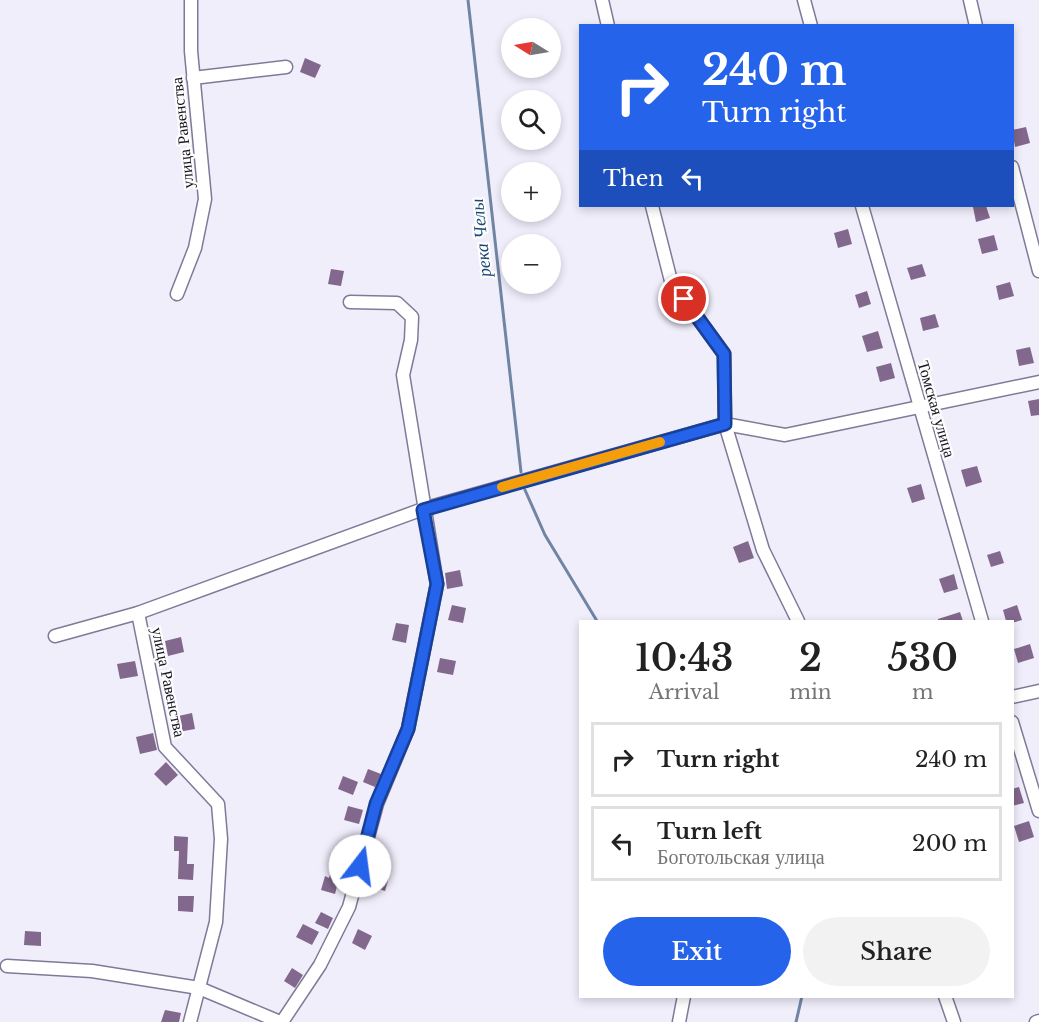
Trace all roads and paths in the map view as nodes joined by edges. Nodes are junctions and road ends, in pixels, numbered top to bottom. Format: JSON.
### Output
{"nodes":[{"id":1,"x":191,"y":0,"type":"edge"},
{"id":2,"x":602,"y":0,"type":"edge"},
{"id":3,"x":804,"y":0,"type":"edge"},
{"id":4,"x":970,"y":0,"type":"edge"},
{"id":5,"x":608,"y":24,"type":"edge"},
{"id":6,"x":810,"y":24,"type":"edge"},
{"id":7,"x":976,"y":24,"type":"edge"},
{"id":8,"x":286,"y":67,"type":"dead end"},
{"id":9,"x":193,"y":78,"type":"junction"},
{"id":10,"x":1014,"y":176,"type":"edge"},
{"id":11,"x":652,"y":207,"type":"edge"},
{"id":12,"x":862,"y":207,"type":"edge"},
{"id":13,"x":1039,"y":271,"type":"edge"},
{"id":14,"x":177,"y":294,"type":"dead end"},
{"id":15,"x":350,"y":302,"type":"dead end"},
{"id":16,"x":1039,"y":382,"type":"edge"},
{"id":17,"x":919,"y":407,"type":"junction"},
{"id":18,"x":725,"y":424,"type":"junction"},
{"id":19,"x":423,"y":510,"type":"junction"},
{"id":20,"x":138,"y":613,"type":"junction"},
{"id":21,"x":798,"y":620,"type":"edge"},
{"id":22,"x":982,"y":620,"type":"edge"},
{"id":23,"x":55,"y":636,"type":"dead end"},
{"id":24,"x":1039,"y":691,"type":"edge"},
{"id":25,"x":1014,"y":697,"type":"edge"},
{"id":26,"x":1014,"y":729,"type":"edge"},
{"id":27,"x":1039,"y":811,"type":"edge"},
{"id":28,"x":7,"y":966,"type":"dead end"},
{"id":29,"x":199,"y":988,"type":"junction"},
{"id":30,"x":684,"y":998,"type":"edge"},
{"id":31,"x":946,"y":998,"type":"edge"},
{"id":32,"x":190,"y":1022,"type":"edge"},
{"id":33,"x":281,"y":1022,"type":"edge"},
{"id":34,"x":679,"y":1022,"type":"edge"},
{"id":35,"x":954,"y":1022,"type":"edge"}],
"edges":[{"from":1,"to":9,"type":"street","name":"улица Равенства"},
{"from":2,"to":5,"type":"street"},
{"from":3,"to":6,"type":"street"},
{"from":4,"to":7,"type":"street"},
{"from":8,"to":9,"type":"street"},
{"from":9,"to":14,"type":"street","name":"улица Равенства"},
{"from":10,"to":13,"type":"street"},
{"from":11,"to":18,"type":"street"},
{"from":12,"to":17,"type":"street","name":"Томская улица"},
{"from":15,"to":19,"type":"street"},
{"from":16,"to":17,"type":"street"},
{"from":17,"to":18,"type":"street"},
{"from":17,"to":22,"type":"street","name":"Томская улица"},
{"from":18,"to":19,"type":"street"},
{"from":18,"to":21,"type":"street"},
{"from":19,"to":20,"type":"street"},
{"from":19,"to":33,"type":"street"},
{"from":20,"to":23,"type":"street"},
{"from":20,"to":29,"type":"street","name":"улица Равенства"},
{"from":24,"to":25,"type":"street"},
{"from":26,"to":27,"type":"street"},
{"from":28,"to":29,"type":"street"},
{"from":29,"to":32,"type":"street","name":"улица Равенства"},
{"from":29,"to":33,"type":"street"},
{"from":30,"to":34,"type":"street"},
{"from":31,"to":35,"type":"street"}]}
